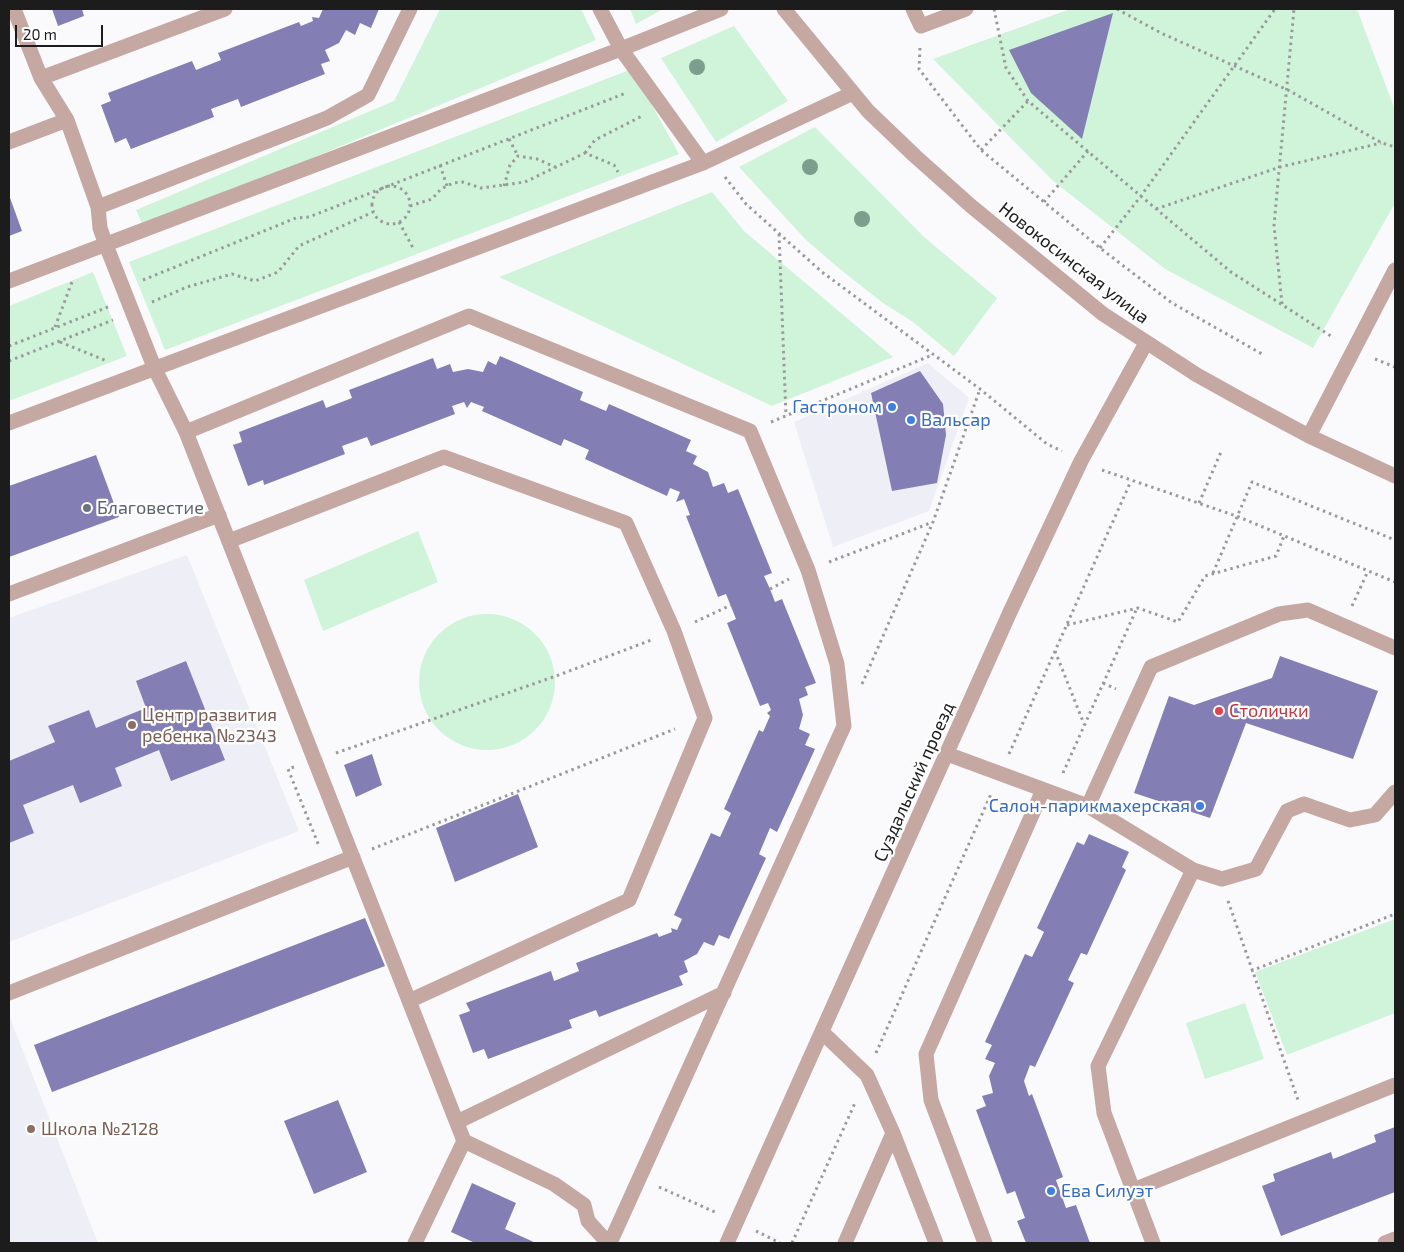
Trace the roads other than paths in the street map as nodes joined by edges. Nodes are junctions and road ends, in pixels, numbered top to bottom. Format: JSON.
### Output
{"nodes":[{"id":1,"x":14,"y":9,"type":"edge"},
{"id":2,"x":225,"y":9,"type":"edge"},
{"id":3,"x":410,"y":9,"type":"edge"},
{"id":4,"x":600,"y":9,"type":"edge"},
{"id":5,"x":720,"y":9,"type":"edge"},
{"id":6,"x":784,"y":9,"type":"edge"},
{"id":7,"x":913,"y":9,"type":"edge"},
{"id":8,"x":966,"y":9,"type":"edge"},
{"id":9,"x":621,"y":49,"type":"junction"},
{"id":10,"x":41,"y":78,"type":"junction"},
{"id":11,"x":853,"y":93,"type":"junction"},
{"id":12,"x":67,"y":120,"type":"junction"},
{"id":13,"x":9,"y":142,"type":"edge"},
{"id":14,"x":703,"y":163,"type":"junction"},
{"id":15,"x":98,"y":207,"type":"junction"},
{"id":16,"x":106,"y":245,"type":"junction"},
{"id":17,"x":1395,"y":270,"type":"edge"},
{"id":18,"x":9,"y":281,"type":"edge"},
{"id":19,"x":1146,"y":343,"type":"junction"},
{"id":20,"x":154,"y":367,"type":"junction"},
{"id":21,"x":9,"y":423,"type":"edge"},
{"id":22,"x":186,"y":432,"type":"junction"},
{"id":23,"x":1309,"y":436,"type":"junction"},
{"id":24,"x":1395,"y":476,"type":"edge"},
{"id":25,"x":219,"y":515,"type":"junction"},
{"id":26,"x":229,"y":541,"type":"junction"},
{"id":27,"x":9,"y":594,"type":"edge"},
{"id":28,"x":1395,"y":648,"type":"edge"},
{"id":29,"x":947,"y":754,"type":"junction"},
{"id":30,"x":1048,"y":792,"type":"junction"},
{"id":31,"x":1395,"y":792,"type":"edge"},
{"id":32,"x":1088,"y":806,"type":"junction"},
{"id":33,"x":353,"y":857,"type":"junction"},
{"id":34,"x":1193,"y":870,"type":"junction"},
{"id":35,"x":9,"y":993,"type":"edge"},
{"id":36,"x":724,"y":993,"type":"junction"},
{"id":37,"x":409,"y":1000,"type":"junction"},
{"id":38,"x":823,"y":1033,"type":"junction"},
{"id":39,"x":1395,"y":1085,"type":"edge"},
{"id":40,"x":457,"y":1122,"type":"junction"},
{"id":41,"x":893,"y":1133,"type":"junction"},
{"id":42,"x":464,"y":1141,"type":"junction"},
{"id":43,"x":1132,"y":1191,"type":"junction"},
{"id":44,"x":1395,"y":1239,"type":"edge"},
{"id":45,"x":415,"y":1243,"type":"edge"},
{"id":46,"x":609,"y":1243,"type":"edge"},
{"id":47,"x":727,"y":1243,"type":"edge"},
{"id":48,"x":845,"y":1243,"type":"edge"},
{"id":49,"x":936,"y":1243,"type":"edge"},
{"id":50,"x":985,"y":1243,"type":"edge"},
{"id":51,"x":1153,"y":1243,"type":"edge"},
{"id":52,"x":1385,"y":1243,"type":"edge"}],
"edges":[{"from":1,"to":10,"type":"street"},
{"from":2,"to":10,"type":"street"},
{"from":3,"to":15,"type":"street"},
{"from":4,"to":9,"type":"street"},
{"from":5,"to":9,"type":"street"},
{"from":6,"to":11,"type":"street","name":"Новокосинская улица"},
{"from":7,"to":8,"type":"street"},
{"from":9,"to":14,"type":"street"},
{"from":9,"to":16,"type":"street"},
{"from":10,"to":12,"type":"street"},
{"from":11,"to":14,"type":"street"},
{"from":11,"to":19,"type":"street","name":"Новокосинская улица"},
{"from":12,"to":13,"type":"street"},
{"from":12,"to":15,"type":"street"},
{"from":14,"to":20,"type":"street"},
{"from":15,"to":16,"type":"street"},
{"from":16,"to":18,"type":"street"},
{"from":16,"to":20,"type":"street"},
{"from":17,"to":23,"type":"street"},
{"from":19,"to":23,"type":"street","name":"Новокосинская улица"},
{"from":19,"to":29,"type":"street","name":"Суздальский проезд"},
{"from":20,"to":21,"type":"street"},
{"from":20,"to":22,"type":"street"},
{"from":22,"to":25,"type":"street"},
{"from":22,"to":36,"type":"street"},
{"from":23,"to":24,"type":"street","name":"Новокосинская улица"},
{"from":25,"to":26,"type":"street"},
{"from":25,"to":27,"type":"street"},
{"from":26,"to":33,"type":"street"},
{"from":26,"to":37,"type":"street"},
{"from":28,"to":32,"type":"street"},
{"from":29,"to":30,"type":"street"},
{"from":29,"to":38,"type":"street","name":"Суздальский проезд"},
{"from":30,"to":32,"type":"street"},
{"from":30,"to":50,"type":"street"},
{"from":31,"to":34,"type":"street"},
{"from":32,"to":34,"type":"street"},
{"from":33,"to":35,"type":"street"},
{"from":33,"to":37,"type":"street"},
{"from":34,"to":43,"type":"street"},
{"from":36,"to":40,"type":"street"},
{"from":36,"to":46,"type":"street"},
{"from":37,"to":40,"type":"street"},
{"from":38,"to":41,"type":"street"},
{"from":38,"to":47,"type":"street","name":"Суздальский проезд"},
{"from":39,"to":43,"type":"street"},
{"from":40,"to":42,"type":"street"},
{"from":41,"to":48,"type":"street"},
{"from":41,"to":49,"type":"street"},
{"from":42,"to":45,"type":"street"},
{"from":42,"to":46,"type":"street"},
{"from":43,"to":51,"type":"street"},
{"from":44,"to":52,"type":"street"}]}
